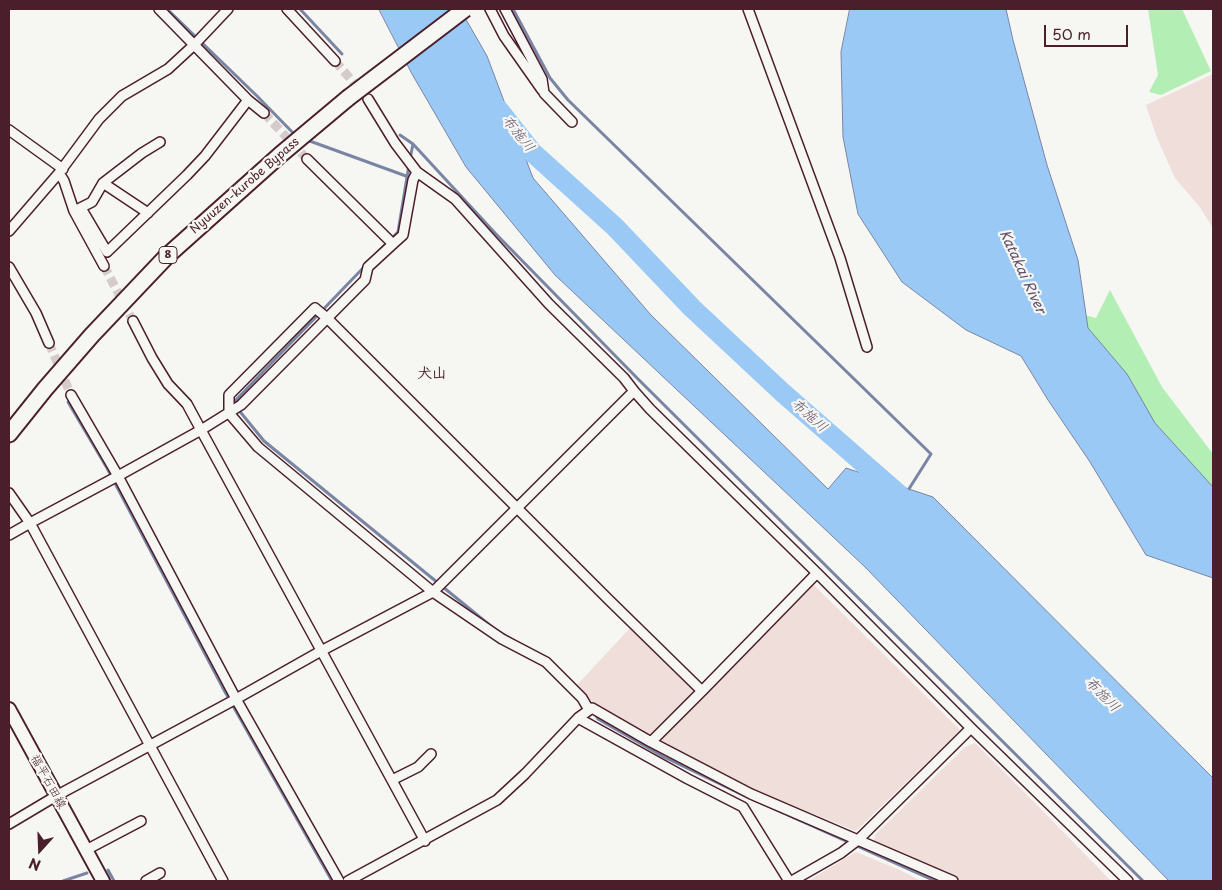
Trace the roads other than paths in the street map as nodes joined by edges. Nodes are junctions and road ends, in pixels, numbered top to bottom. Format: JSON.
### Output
{"nodes":[{"id":1,"x":159,"y":9,"type":"edge"},
{"id":2,"x":228,"y":9,"type":"edge"},
{"id":3,"x":287,"y":9,"type":"edge"},
{"id":4,"x":465,"y":9,"type":"edge"},
{"id":5,"x":490,"y":9,"type":"edge"},
{"id":6,"x":505,"y":9,"type":"edge"},
{"id":7,"x":748,"y":9,"type":"edge"},
{"id":8,"x":194,"y":45,"type":"junction"},
{"id":9,"x":335,"y":61,"type":"tunnel mouth"},
{"id":10,"x":544,"y":93,"type":"junction"},
{"id":11,"x":368,"y":99,"type":"tunnel mouth"},
{"id":12,"x":248,"y":100,"type":"junction"},
{"id":13,"x":264,"y":113,"type":"tunnel mouth"},
{"id":14,"x":572,"y":122,"type":"dead end"},
{"id":15,"x":9,"y":130,"type":"edge"},
{"id":16,"x":160,"y":142,"type":"dead end"},
{"id":17,"x":307,"y":159,"type":"tunnel mouth"},
{"id":18,"x":61,"y":171,"type":"junction"},
{"id":19,"x":417,"y":172,"type":"junction"},
{"id":20,"x":103,"y":183,"type":"junction"},
{"id":21,"x":78,"y":209,"type":"junction"},
{"id":22,"x":148,"y":214,"type":"junction"},
{"id":23,"x":9,"y":231,"type":"edge"},
{"id":24,"x":393,"y":244,"type":"junction"},
{"id":25,"x":104,"y":266,"type":"tunnel mouth"},
{"id":26,"x":9,"y":267,"type":"edge"},
{"id":27,"x":327,"y":318,"type":"junction"},
{"id":28,"x":133,"y":321,"type":"tunnel mouth"},
{"id":29,"x":49,"y":343,"type":"tunnel mouth"},
{"id":30,"x":867,"y":347,"type":"dead end"},
{"id":31,"x":634,"y":391,"type":"junction"},
{"id":32,"x":71,"y":395,"type":"tunnel mouth"},
{"id":33,"x":229,"y":413,"type":"junction"},
{"id":34,"x":201,"y":430,"type":"junction"},
{"id":35,"x":9,"y":434,"type":"edge"},
{"id":36,"x":118,"y":476,"type":"junction"},
{"id":37,"x":9,"y":493,"type":"edge"},
{"id":38,"x":516,"y":508,"type":"junction"},
{"id":39,"x":30,"y":523,"type":"junction"},
{"id":40,"x":9,"y":535,"type":"edge"},
{"id":41,"x":817,"y":573,"type":"junction"},
{"id":42,"x":433,"y":592,"type":"junction"},
{"id":43,"x":320,"y":651,"type":"junction"},
{"id":44,"x":702,"y":691,"type":"junction"},
{"id":45,"x":236,"y":699,"type":"junction"},
{"id":46,"x":9,"y":709,"type":"edge"},
{"id":47,"x":589,"y":710,"type":"junction"},
{"id":48,"x":578,"y":718,"type":"junction"},
{"id":49,"x":971,"y":728,"type":"junction"},
{"id":50,"x":651,"y":742,"type":"junction"},
{"id":51,"x":150,"y":745,"type":"junction"},
{"id":52,"x":432,"y":754,"type":"dead end"},
{"id":53,"x":392,"y":780,"type":"junction"},
{"id":54,"x":56,"y":796,"type":"junction"},
{"id":55,"x":141,"y":821,"type":"dead end"},
{"id":56,"x":9,"y":824,"type":"edge"},
{"id":57,"x":425,"y":840,"type":"junction"},
{"id":58,"x":858,"y":840,"type":"junction"},
{"id":59,"x":86,"y":850,"type":"junction"},
{"id":60,"x":160,"y":873,"type":"dead end"},
{"id":61,"x":103,"y":881,"type":"edge"},
{"id":62,"x":146,"y":881,"type":"edge"},
{"id":63,"x":224,"y":881,"type":"edge"},
{"id":64,"x":339,"y":881,"type":"edge"},
{"id":65,"x":348,"y":881,"type":"edge"},
{"id":66,"x":790,"y":881,"type":"edge"},
{"id":67,"x":953,"y":881,"type":"edge"},
{"id":68,"x":1128,"y":881,"type":"edge"}],
"edges":[{"from":1,"to":8,"type":"street"},
{"from":2,"to":8,"type":"street"},
{"from":3,"to":9,"type":"street"},
{"from":4,"to":35,"type":"highway","name":"Nyuuzen-kurobe Bypass","number":"8","bridge":true},
{"from":5,"to":10,"type":"street"},
{"from":6,"to":10,"type":"street"},
{"from":7,"to":30,"type":"street"},
{"from":8,"to":12,"type":"street"},
{"from":8,"to":18,"type":"street"},
{"from":10,"to":14,"type":"street"},
{"from":11,"to":19,"type":"street"},
{"from":12,"to":13,"type":"street"},
{"from":12,"to":22,"type":"street"},
{"from":15,"to":18,"type":"street"},
{"from":16,"to":20,"type":"street"},
{"from":17,"to":24,"type":"street"},
{"from":18,"to":21,"type":"street"},
{"from":18,"to":23,"type":"street"},
{"from":19,"to":24,"type":"street"},
{"from":19,"to":31,"type":"street"},
{"from":20,"to":21,"type":"street"},
{"from":20,"to":22,"type":"street"},
{"from":21,"to":22,"type":"street"},
{"from":21,"to":25,"type":"street"},
{"from":24,"to":27,"type":"street"},
{"from":26,"to":29,"type":"street"},
{"from":27,"to":33,"type":"street"},
{"from":27,"to":33,"type":"street"},
{"from":27,"to":38,"type":"street"},
{"from":28,"to":34,"type":"street"},
{"from":31,"to":38,"type":"street"},
{"from":31,"to":41,"type":"street"},
{"from":32,"to":36,"type":"street"},
{"from":33,"to":34,"type":"street"},
{"from":33,"to":42,"type":"street"},
{"from":34,"to":36,"type":"street"},
{"from":34,"to":43,"type":"street"},
{"from":36,"to":39,"type":"street"},
{"from":36,"to":45,"type":"street"},
{"from":37,"to":39,"type":"street"},
{"from":38,"to":42,"type":"street"},
{"from":38,"to":44,"type":"street"},
{"from":39,"to":40,"type":"street"},
{"from":39,"to":51,"type":"street"},
{"from":41,"to":44,"type":"street"},
{"from":41,"to":49,"type":"street"},
{"from":42,"to":43,"type":"street"},
{"from":42,"to":47,"type":"street"},
{"from":43,"to":45,"type":"street"},
{"from":43,"to":53,"type":"street"},
{"from":44,"to":50,"type":"street"},
{"from":45,"to":51,"type":"street"},
{"from":45,"to":64,"type":"street"},
{"from":46,"to":54,"type":"main road","name":"福平石田線"},
{"from":47,"to":48,"type":"street"},
{"from":47,"to":50,"type":"street"},
{"from":48,"to":57,"type":"street"},
{"from":48,"to":66,"type":"street"},
{"from":49,"to":58,"type":"street"},
{"from":49,"to":68,"type":"street"},
{"from":50,"to":58,"type":"street"},
{"from":51,"to":54,"type":"street"},
{"from":51,"to":63,"type":"street"},
{"from":52,"to":53,"type":"street"},
{"from":53,"to":57,"type":"street"},
{"from":54,"to":56,"type":"street"},
{"from":54,"to":59,"type":"main road","name":"福平石田線"},
{"from":55,"to":59,"type":"street"},
{"from":57,"to":65,"type":"street"},
{"from":58,"to":66,"type":"street"},
{"from":58,"to":67,"type":"street"},
{"from":59,"to":61,"type":"main road","name":"福平石田線"},
{"from":60,"to":62,"type":"street"}]}
